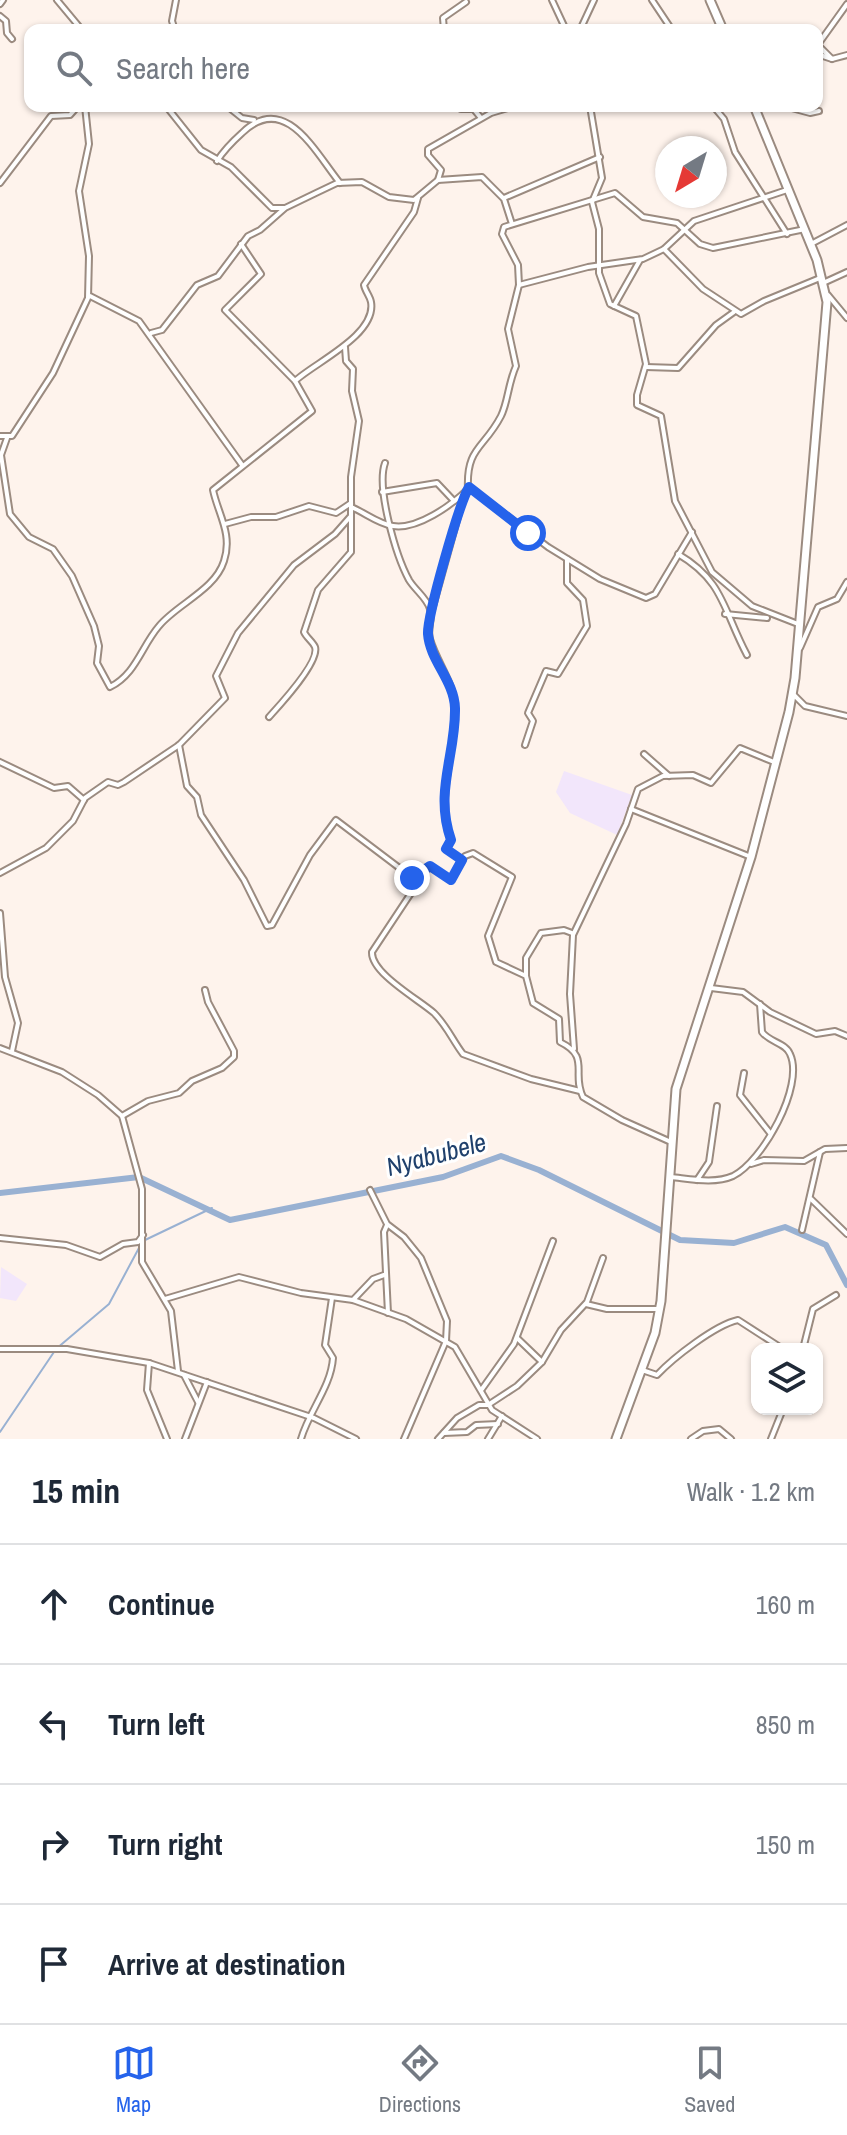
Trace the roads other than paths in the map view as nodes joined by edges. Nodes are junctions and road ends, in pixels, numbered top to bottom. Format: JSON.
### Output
{"nodes":[{"id":1,"x":57,"y":0,"type":"edge"},
{"id":2,"x":176,"y":0,"type":"edge"},
{"id":3,"x":552,"y":0,"type":"edge"},
{"id":4,"x":594,"y":0,"type":"edge"},
{"id":5,"x":652,"y":0,"type":"edge"},
{"id":6,"x":710,"y":0,"type":"edge"},
{"id":7,"x":466,"y":2,"type":"edge"},
{"id":8,"x":847,"y":4,"type":"edge"},
{"id":9,"x":0,"y":16,"type":"edge"},
{"id":10,"x":77,"y":24,"type":"edge"},
{"id":11,"x":173,"y":24,"type":"edge"},
{"id":12,"x":444,"y":24,"type":"edge"},
{"id":13,"x":563,"y":24,"type":"edge"},
{"id":14,"x":583,"y":24,"type":"edge"},
{"id":15,"x":668,"y":24,"type":"edge"},
{"id":16,"x":720,"y":24,"type":"edge"},
{"id":17,"x":823,"y":38,"type":"edge"},
{"id":18,"x":12,"y":39,"type":"dead end"},
{"id":19,"x":823,"y":50,"type":"edge"},
{"id":20,"x":847,"y":55,"type":"edge"},
{"id":21,"x":823,"y":56,"type":"edge"},
{"id":22,"x":832,"y":59,"type":"junction"},
{"id":23,"x":73,"y":112,"type":"edge"},
{"id":24,"x":86,"y":112,"type":"edge"},
{"id":25,"x":171,"y":112,"type":"edge"},
{"id":26,"x":234,"y":112,"type":"edge"},
{"id":27,"x":476,"y":112,"type":"edge"},
{"id":28,"x":491,"y":112,"type":"edge"},
{"id":29,"x":591,"y":112,"type":"edge"},
{"id":30,"x":718,"y":112,"type":"edge"},
{"id":31,"x":757,"y":112,"type":"edge"},
{"id":32,"x":481,"y":118,"type":"junction"},
{"id":33,"x":257,"y":120,"type":"junction"},
{"id":34,"x":600,"y":157,"type":"junction"},
{"id":35,"x":217,"y":161,"type":"junction"},
{"id":36,"x":438,"y":180,"type":"junction"},
{"id":37,"x":0,"y":183,"type":"edge"},
{"id":38,"x":340,"y":183,"type":"junction"},
{"id":39,"x":790,"y":189,"type":"junction"},
{"id":40,"x":418,"y":198,"type":"junction"},
{"id":41,"x":504,"y":198,"type":"junction"},
{"id":42,"x":763,"y":198,"type":"junction"},
{"id":43,"x":592,"y":200,"type":"junction"},
{"id":44,"x":285,"y":208,"type":"junction"},
{"id":45,"x":512,"y":224,"type":"junction"},
{"id":46,"x":847,"y":225,"type":"edge"},
{"id":47,"x":685,"y":227,"type":"junction"},
{"id":48,"x":805,"y":229,"type":"junction"},
{"id":49,"x":787,"y":234,"type":"junction"},
{"id":50,"x":677,"y":238,"type":"junction"},
{"id":51,"x":696,"y":240,"type":"junction"},
{"id":52,"x":241,"y":244,"type":"junction"},
{"id":53,"x":811,"y":244,"type":"junction"},
{"id":54,"x":664,"y":249,"type":"junction"},
{"id":55,"x":640,"y":260,"type":"junction"},
{"id":56,"x":598,"y":265,"type":"junction"},
{"id":57,"x":847,"y":272,"type":"edge"},
{"id":58,"x":823,"y":284,"type":"junction"},
{"id":59,"x":519,"y":285,"type":"junction"},
{"id":60,"x":89,"y":295,"type":"junction"},
{"id":61,"x":614,"y":306,"type":"junction"},
{"id":62,"x":734,"y":312,"type":"junction"},
{"id":63,"x":847,"y":318,"type":"edge"},
{"id":64,"x":151,"y":333,"type":"junction"},
{"id":65,"x":345,"y":347,"type":"junction"},
{"id":66,"x":646,"y":367,"type":"junction"},
{"id":67,"x":295,"y":381,"type":"junction"},
{"id":68,"x":0,"y":436,"type":"edge"},
{"id":69,"x":7,"y":438,"type":"junction"},
{"id":70,"x":1,"y":448,"type":"edge"},
{"id":71,"x":385,"y":463,"type":"dead end"},
{"id":72,"x":242,"y":465,"type":"junction"},
{"id":73,"x":467,"y":489,"type":"junction"},
{"id":74,"x":382,"y":492,"type":"junction"},
{"id":75,"x":454,"y":501,"type":"junction"},
{"id":76,"x":351,"y":505,"type":"junction"},
{"id":77,"x":350,"y":517,"type":"junction"},
{"id":78,"x":225,"y":524,"type":"junction"},
{"id":79,"x":392,"y":526,"type":"junction"},
{"id":80,"x":692,"y":532,"type":"junction"},
{"id":81,"x":678,"y":554,"type":"junction"},
{"id":82,"x":567,"y":559,"type":"junction"},
{"id":83,"x":847,"y":582,"type":"edge"},
{"id":84,"x":431,"y":612,"type":"junction"},
{"id":85,"x":725,"y":614,"type":"junction"},
{"id":86,"x":767,"y":618,"type":"dead end"},
{"id":87,"x":800,"y":625,"type":"junction"},
{"id":88,"x":747,"y":655,"type":"dead end"},
{"id":89,"x":796,"y":657,"type":"junction"},
{"id":90,"x":793,"y":694,"type":"junction"},
{"id":91,"x":847,"y":716,"type":"edge"},
{"id":92,"x":269,"y":717,"type":"dead end"},
{"id":93,"x":179,"y":745,"type":"junction"},
{"id":94,"x":525,"y":745,"type":"dead end"},
{"id":95,"x":644,"y":754,"type":"dead end"},
{"id":96,"x":0,"y":762,"type":"edge"},
{"id":97,"x":774,"y":762,"type":"junction"},
{"id":98,"x":669,"y":776,"type":"junction"},
{"id":99,"x":84,"y":800,"type":"junction"},
{"id":100,"x":631,"y":809,"type":"junction"},
{"id":101,"x":751,"y":857,"type":"junction"},
{"id":102,"x":462,"y":860,"type":"junction"},
{"id":103,"x":428,"y":867,"type":"junction"},
{"id":104,"x":0,"y":873,"type":"edge"},
{"id":105,"x":0,"y":913,"type":"edge"},
{"id":106,"x":574,"y":931,"type":"junction"},
{"id":107,"x":526,"y":976,"type":"junction"},
{"id":108,"x":711,"y":988,"type":"junction"},
{"id":109,"x":205,"y":990,"type":"dead end"},
{"id":110,"x":760,"y":1004,"type":"junction"},
{"id":111,"x":847,"y":1036,"type":"edge"},
{"id":112,"x":0,"y":1048,"type":"edge"},
{"id":113,"x":574,"y":1049,"type":"junction"},
{"id":114,"x":12,"y":1051,"type":"junction"},
{"id":115,"x":744,"y":1073,"type":"dead end"},
{"id":116,"x":580,"y":1091,"type":"junction"},
{"id":117,"x":717,"y":1106,"type":"dead end"},
{"id":118,"x":122,"y":1116,"type":"junction"},
{"id":119,"x":770,"y":1133,"type":"junction"},
{"id":120,"x":673,"y":1143,"type":"junction"},
{"id":121,"x":847,"y":1148,"type":"edge"},
{"id":122,"x":820,"y":1151,"type":"junction"},
{"id":123,"x":749,"y":1165,"type":"junction"},
{"id":124,"x":671,"y":1177,"type":"junction"},
{"id":125,"x":697,"y":1180,"type":"junction"},
{"id":126,"x":370,"y":1190,"type":"dead end"},
{"id":127,"x":811,"y":1199,"type":"junction"},
{"id":128,"x":387,"y":1224,"type":"junction"},
{"id":129,"x":802,"y":1230,"type":"dead end"},
{"id":130,"x":145,"y":1233,"type":"junction"},
{"id":131,"x":847,"y":1234,"type":"edge"},
{"id":132,"x":0,"y":1238,"type":"edge"},
{"id":133,"x":553,"y":1241,"type":"dead end"},
{"id":134,"x":603,"y":1258,"type":"dead end"},
{"id":135,"x":385,"y":1274,"type":"junction"},
{"id":136,"x":836,"y":1295,"type":"dead end"},
{"id":137,"x":332,"y":1298,"type":"junction"},
{"id":138,"x":165,"y":1299,"type":"junction"},
{"id":139,"x":353,"y":1300,"type":"junction"},
{"id":140,"x":586,"y":1304,"type":"junction"},
{"id":141,"x":659,"y":1309,"type":"junction"},
{"id":142,"x":388,"y":1313,"type":"junction"},
{"id":143,"x":517,"y":1338,"type":"junction"},
{"id":144,"x":446,"y":1341,"type":"junction"},
{"id":145,"x":774,"y":1343,"type":"edge"},
{"id":146,"x":804,"y":1343,"type":"edge"},
{"id":147,"x":0,"y":1349,"type":"edge"},
{"id":148,"x":542,"y":1362,"type":"junction"},
{"id":149,"x":149,"y":1363,"type":"junction"},
{"id":150,"x":642,"y":1370,"type":"junction"},
{"id":151,"x":181,"y":1372,"type":"junction"},
{"id":152,"x":207,"y":1382,"type":"junction"},
{"id":153,"x":482,"y":1389,"type":"junction"},
{"id":154,"x":198,"y":1402,"type":"junction"},
{"id":155,"x":488,"y":1405,"type":"junction"},
{"id":156,"x":781,"y":1415,"type":"edge"},
{"id":157,"x":307,"y":1416,"type":"junction"},
{"id":158,"x":502,"y":1416,"type":"junction"},
{"id":159,"x":498,"y":1424,"type":"junction"},
{"id":160,"x":443,"y":1433,"type":"junction"},
{"id":161,"x":167,"y":1439,"type":"edge"},
{"id":162,"x":185,"y":1439,"type":"edge"},
{"id":163,"x":301,"y":1439,"type":"edge"},
{"id":164,"x":356,"y":1439,"type":"edge"},
{"id":165,"x":404,"y":1439,"type":"edge"},
{"id":166,"x":438,"y":1439,"type":"edge"},
{"id":167,"x":488,"y":1439,"type":"edge"},
{"id":168,"x":537,"y":1439,"type":"edge"},
{"id":169,"x":616,"y":1439,"type":"edge"},
{"id":170,"x":691,"y":1439,"type":"edge"},
{"id":171,"x":731,"y":1439,"type":"edge"},
{"id":172,"x":771,"y":1439,"type":"edge"}],
"edges":[{"from":1,"to":10,"type":"street"},
{"from":2,"to":11,"type":"street"},
{"from":3,"to":13,"type":"street"},
{"from":4,"to":14,"type":"street"},
{"from":5,"to":15,"type":"street"},
{"from":6,"to":16,"type":"street"},
{"from":7,"to":12,"type":"street"},
{"from":8,"to":17,"type":"street"},
{"from":9,"to":18,"type":"street"},
{"from":19,"to":22,"type":"street"},
{"from":20,"to":22,"type":"street"},
{"from":21,"to":22,"type":"street"},
{"from":23,"to":37,"type":"street"},
{"from":24,"to":60,"type":"street"},
{"from":25,"to":35,"type":"street"},
{"from":26,"to":33,"type":"street"},
{"from":27,"to":32,"type":"street"},
{"from":28,"to":32,"type":"street"},
{"from":29,"to":34,"type":"street"},
{"from":30,"to":42,"type":"street"},
{"from":31,"to":39,"type":"street"},
{"from":32,"to":36,"type":"street"},
{"from":33,"to":35,"type":"street"},
{"from":33,"to":38,"type":"street"},
{"from":34,"to":41,"type":"street"},
{"from":34,"to":43,"type":"street"},
{"from":35,"to":44,"type":"street"},
{"from":36,"to":40,"type":"street"},
{"from":36,"to":41,"type":"street"},
{"from":38,"to":40,"type":"street"},
{"from":38,"to":44,"type":"street"},
{"from":39,"to":42,"type":"street"},
{"from":39,"to":48,"type":"street"},
{"from":40,"to":65,"type":"street"},
{"from":41,"to":45,"type":"street"},
{"from":42,"to":47,"type":"street"},
{"from":42,"to":49,"type":"street"},
{"from":43,"to":45,"type":"street"},
{"from":43,"to":47,"type":"street"},
{"from":43,"to":56,"type":"street"},
{"from":44,"to":52,"type":"street"},
{"from":45,"to":59,"type":"street"},
{"from":46,"to":53,"type":"street"},
{"from":47,"to":50,"type":"street"},
{"from":47,"to":51,"type":"street"},
{"from":48,"to":49,"type":"street"},
{"from":48,"to":53,"type":"street"},
{"from":49,"to":51,"type":"street"},
{"from":50,"to":51,"type":"street"},
{"from":50,"to":54,"type":"street"},
{"from":52,"to":64,"type":"street"},
{"from":52,"to":67,"type":"street"},
{"from":53,"to":58,"type":"street"},
{"from":54,"to":55,"type":"street"},
{"from":54,"to":62,"type":"street"},
{"from":55,"to":56,"type":"street"},
{"from":55,"to":61,"type":"street"},
{"from":56,"to":59,"type":"street"},
{"from":56,"to":61,"type":"street"},
{"from":57,"to":58,"type":"street"},
{"from":58,"to":62,"type":"street"},
{"from":58,"to":63,"type":"street"},
{"from":58,"to":87,"type":"street"},
{"from":59,"to":73,"type":"street"},
{"from":60,"to":64,"type":"street"},
{"from":60,"to":69,"type":"street"},
{"from":61,"to":66,"type":"street"},
{"from":62,"to":66,"type":"street"},
{"from":64,"to":72,"type":"street"},
{"from":65,"to":67,"type":"street"},
{"from":65,"to":76,"type":"street"},
{"from":66,"to":80,"type":"street"},
{"from":67,"to":72,"type":"street"},
{"from":68,"to":69,"type":"street"},
{"from":69,"to":70,"type":"street"},
{"from":70,"to":78,"type":"street"},
{"from":71,"to":74,"type":"street"},
{"from":72,"to":78,"type":"street"},
{"from":73,"to":75,"type":"street"},
{"from":73,"to":82,"type":"street"},
{"from":73,"to":84,"type":"street"},
{"from":74,"to":75,"type":"street"},
{"from":74,"to":79,"type":"street"},
{"from":75,"to":79,"type":"street"},
{"from":76,"to":77,"type":"street"},
{"from":76,"to":78,"type":"street"},
{"from":76,"to":79,"type":"street"},
{"from":77,"to":92,"type":"street"},
{"from":77,"to":93,"type":"street"},
{"from":79,"to":84,"type":"street"},
{"from":80,"to":81,"type":"street"},
{"from":80,"to":87,"type":"street"},
{"from":81,"to":82,"type":"street"},
{"from":81,"to":85,"type":"street"},
{"from":82,"to":94,"type":"street"},
{"from":83,"to":89,"type":"street"},
{"from":84,"to":102,"type":"street"},
{"from":85,"to":86,"type":"street"},
{"from":85,"to":88,"type":"street"},
{"from":87,"to":89,"type":"street"},
{"from":89,"to":90,"type":"street"},
{"from":90,"to":91,"type":"street"},
{"from":90,"to":97,"type":"street"},
{"from":93,"to":99,"type":"street"},
{"from":93,"to":103,"type":"street"},
{"from":95,"to":98,"type":"street"},
{"from":96,"to":99,"type":"street"},
{"from":97,"to":98,"type":"street"},
{"from":97,"to":101,"type":"street"},
{"from":98,"to":100,"type":"street"},
{"from":99,"to":104,"type":"street"},
{"from":100,"to":101,"type":"street"},
{"from":100,"to":106,"type":"street"},
{"from":101,"to":108,"type":"street"},
{"from":102,"to":103,"type":"street"},
{"from":102,"to":107,"type":"street"},
{"from":103,"to":116,"type":"street"},
{"from":105,"to":114,"type":"street"},
{"from":106,"to":107,"type":"street"},
{"from":106,"to":113,"type":"street"},
{"from":107,"to":113,"type":"street"},
{"from":108,"to":110,"type":"street"},
{"from":108,"to":120,"type":"street"},
{"from":109,"to":118,"type":"street"},
{"from":110,"to":111,"type":"street"},
{"from":110,"to":119,"type":"street"},
{"from":112,"to":114,"type":"street"},
{"from":113,"to":116,"type":"street"},
{"from":114,"to":118,"type":"street"},
{"from":115,"to":119,"type":"street"},
{"from":116,"to":120,"type":"street"},
{"from":117,"to":125,"type":"street"},
{"from":118,"to":130,"type":"street"},
{"from":119,"to":123,"type":"street"},
{"from":120,"to":124,"type":"street"},
{"from":121,"to":122,"type":"street"},
{"from":122,"to":123,"type":"street"},
{"from":122,"to":127,"type":"street"},
{"from":123,"to":125,"type":"street"},
{"from":124,"to":125,"type":"street"},
{"from":124,"to":141,"type":"street"},
{"from":126,"to":128,"type":"street"},
{"from":127,"to":129,"type":"street"},
{"from":127,"to":131,"type":"street"},
{"from":128,"to":135,"type":"street"},
{"from":128,"to":144,"type":"street"},
{"from":130,"to":132,"type":"street"},
{"from":130,"to":138,"type":"street"},
{"from":133,"to":143,"type":"street"},
{"from":134,"to":140,"type":"street"},
{"from":135,"to":139,"type":"street"},
{"from":135,"to":142,"type":"street"},
{"from":136,"to":146,"type":"street"},
{"from":137,"to":138,"type":"street"},
{"from":137,"to":139,"type":"street"},
{"from":137,"to":157,"type":"street"},
{"from":138,"to":151,"type":"street"},
{"from":139,"to":142,"type":"street"},
{"from":140,"to":141,"type":"street"},
{"from":140,"to":148,"type":"street"},
{"from":141,"to":150,"type":"street"},
{"from":142,"to":144,"type":"street"},
{"from":143,"to":148,"type":"street"},
{"from":143,"to":153,"type":"street"},
{"from":144,"to":153,"type":"street"},
{"from":144,"to":165,"type":"street"},
{"from":145,"to":150,"type":"street"},
{"from":147,"to":149,"type":"street"},
{"from":148,"to":155,"type":"street"},
{"from":149,"to":151,"type":"street"},
{"from":149,"to":161,"type":"street"},
{"from":150,"to":169,"type":"street"},
{"from":151,"to":152,"type":"street"},
{"from":151,"to":154,"type":"street"},
{"from":152,"to":154,"type":"street"},
{"from":152,"to":157,"type":"street"},
{"from":153,"to":155,"type":"street"},
{"from":154,"to":162,"type":"street"},
{"from":155,"to":158,"type":"street"},
{"from":155,"to":160,"type":"street"},
{"from":156,"to":172,"type":"street"},
{"from":157,"to":163,"type":"street"},
{"from":157,"to":164,"type":"street"},
{"from":158,"to":159,"type":"street"},
{"from":158,"to":168,"type":"street"},
{"from":159,"to":160,"type":"street"},
{"from":159,"to":167,"type":"street"},
{"from":160,"to":166,"type":"street"},
{"from":170,"to":171,"type":"street"}]}
